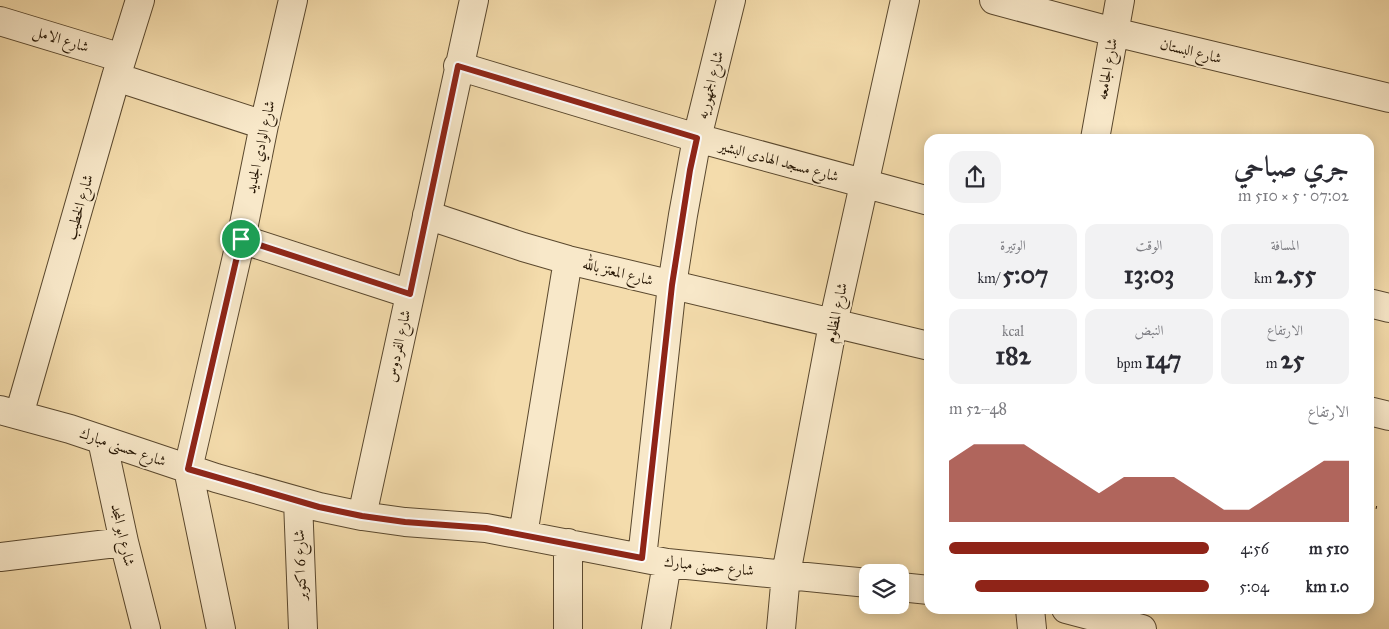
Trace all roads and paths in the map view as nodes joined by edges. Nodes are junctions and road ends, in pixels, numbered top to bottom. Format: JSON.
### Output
{"nodes":[{"id":1,"x":140,"y":0,"type":"edge"},
{"id":2,"x":293,"y":0,"type":"edge"},
{"id":3,"x":474,"y":0,"type":"edge"},
{"id":4,"x":731,"y":0,"type":"edge"},
{"id":5,"x":904,"y":0,"type":"edge"},
{"id":6,"x":994,"y":0,"type":"edge"},
{"id":7,"x":1120,"y":0,"type":"edge"},
{"id":8,"x":0,"y":21,"type":"edge"},
{"id":9,"x":1114,"y":32,"type":"junction"},
{"id":10,"x":458,"y":66,"type":"junction"},
{"id":11,"x":119,"y":67,"type":"junction"},
{"id":12,"x":1389,"y":98,"type":"edge"},
{"id":13,"x":264,"y":125,"type":"junction"},
{"id":14,"x":1096,"y":134,"type":"edge"},
{"id":15,"x":697,"y":138,"type":"junction"},
{"id":16,"x":865,"y":184,"type":"junction"},
{"id":17,"x":924,"y":200,"type":"edge"},
{"id":18,"x":427,"y":215,"type":"junction"},
{"id":19,"x":241,"y":239,"type":"junction"},
{"id":20,"x":568,"y":260,"type":"junction"},
{"id":21,"x":672,"y":285,"type":"junction"},
{"id":22,"x":410,"y":294,"type":"junction"},
{"id":23,"x":1374,"y":304,"type":"edge"},
{"id":24,"x":1389,"y":308,"type":"edge"},
{"id":25,"x":833,"y":324,"type":"junction"},
{"id":26,"x":924,"y":345,"type":"edge"},
{"id":27,"x":9,"y":412,"type":"edge"},
{"id":28,"x":1374,"y":413,"type":"edge"},
{"id":29,"x":1389,"y":416,"type":"edge"},
{"id":30,"x":102,"y":440,"type":"junction"},
{"id":31,"x":188,"y":469,"type":"junction"},
{"id":32,"x":298,"y":501,"type":"junction"},
{"id":33,"x":1374,"y":507,"type":"edge"},
{"id":34,"x":1379,"y":508,"type":"dead end"},
{"id":35,"x":362,"y":516,"type":"junction"},
{"id":36,"x":523,"y":534,"type":"junction"},
{"id":37,"x":124,"y":542,"type":"junction"},
{"id":38,"x":568,"y":544,"type":"junction"},
{"id":39,"x":0,"y":557,"type":"edge"},
{"id":40,"x":654,"y":560,"type":"junction"},
{"id":41,"x":786,"y":574,"type":"junction"},
{"id":42,"x":859,"y":582,"type":"edge"},
{"id":43,"x":909,"y":587,"type":"edge"},
{"id":44,"x":924,"y":589,"type":"edge"},
{"id":45,"x":1030,"y":614,"type":"edge"},
{"id":46,"x":1085,"y":614,"type":"edge"},
{"id":47,"x":146,"y":629,"type":"edge"},
{"id":48,"x":221,"y":629,"type":"edge"},
{"id":49,"x":303,"y":629,"type":"edge"},
{"id":50,"x":568,"y":629,"type":"edge"},
{"id":51,"x":656,"y":629,"type":"edge"},
{"id":52,"x":781,"y":629,"type":"edge"},
{"id":53,"x":1032,"y":629,"type":"edge"},
{"id":54,"x":1142,"y":629,"type":"edge"}],
"edges":[{"from":1,"to":11,"type":"street","name":"شارع الخطيب"},
{"from":2,"to":13,"type":"street","name":"شارع الوادي الجديد"},
{"from":3,"to":10,"type":"street","name":"شارع الفردوس"},
{"from":4,"to":15,"type":"street","name":"شارع الجمهوريه"},
{"from":5,"to":16,"type":"street","name":"شارع المظلوم"},
{"from":6,"to":9,"type":"street","name":"شارع البستان"},
{"from":7,"to":9,"type":"street","name":"شارع الجامعه"},
{"from":8,"to":11,"type":"street","name":"شارع الامل"},
{"from":9,"to":12,"type":"street","name":"شارع البستان"},
{"from":9,"to":14,"type":"street","name":"شارع الجامعه"},
{"from":10,"to":15,"type":"street","name":"شارع مسجد الهادى البشير"},
{"from":10,"to":18,"type":"street","name":"شارع الفردوس"},
{"from":11,"to":13,"type":"street","name":"شارع الامل"},
{"from":11,"to":27,"type":"street","name":"شارع الخطيب"},
{"from":13,"to":19,"type":"street","name":"شارع الوادي الجديد"},
{"from":15,"to":16,"type":"street","name":"شارع مسجد الهادى البشير"},
{"from":15,"to":21,"type":"street","name":"شارع الجمهوريه"},
{"from":16,"to":17,"type":"street","name":"شارع مسجد الهادى البشير"},
{"from":16,"to":25,"type":"street","name":"شارع المظلوم"},
{"from":18,"to":20,"type":"street","name":"شارع المعتز بالله"},
{"from":18,"to":22,"type":"street","name":"شارع الفردوس"},
{"from":19,"to":22,"type":"street"},
{"from":19,"to":31,"type":"street","name":"شارع الوادي الجديد"},
{"from":20,"to":21,"type":"street","name":"شارع المعتز بالله"},
{"from":20,"to":36,"type":"street"},
{"from":21,"to":25,"type":"street","name":"شارع المعتز بالله"},
{"from":21,"to":40,"type":"street","name":"شارع الجمهوريه"},
{"from":22,"to":35,"type":"street","name":"شارع الفردوس"},
{"from":23,"to":24,"type":"street"},
{"from":25,"to":26,"type":"street","name":"شارع المعتز بالله"},
{"from":25,"to":41,"type":"street","name":"شارع المظلوم"},
{"from":27,"to":30,"type":"street","name":"شارع حسنى مبارك"},
{"from":28,"to":29,"type":"street"},
{"from":30,"to":31,"type":"street","name":"شارع حسنى مبارك"},
{"from":30,"to":37,"type":"street","name":"شارع ابو المجد"},
{"from":31,"to":32,"type":"street","name":"شارع حسنى مبارك"},
{"from":31,"to":48,"type":"street"},
{"from":32,"to":35,"type":"street","name":"شارع حسنى مبارك"},
{"from":32,"to":49,"type":"street","name":"شارع 6 اكتوبر"},
{"from":33,"to":34,"type":"path"},
{"from":35,"to":36,"type":"street","name":"شارع حسنى مبارك"},
{"from":36,"to":38,"type":"street","name":"شارع حسنى مبارك"},
{"from":37,"to":39,"type":"street"},
{"from":37,"to":47,"type":"street","name":"شارع ابو المجد"},
{"from":38,"to":40,"type":"street","name":"شارع حسنى مبارك"},
{"from":38,"to":50,"type":"street"},
{"from":40,"to":41,"type":"street","name":"شارع حسنى مبارك"},
{"from":40,"to":51,"type":"street","name":"شارع الجمهوريه"},
{"from":41,"to":42,"type":"street","name":"شارع حسنى مبارك"},
{"from":41,"to":52,"type":"street","name":"شارع المظلوم"},
{"from":43,"to":44,"type":"street"},
{"from":45,"to":53,"type":"street"},
{"from":46,"to":54,"type":"street"}]}
